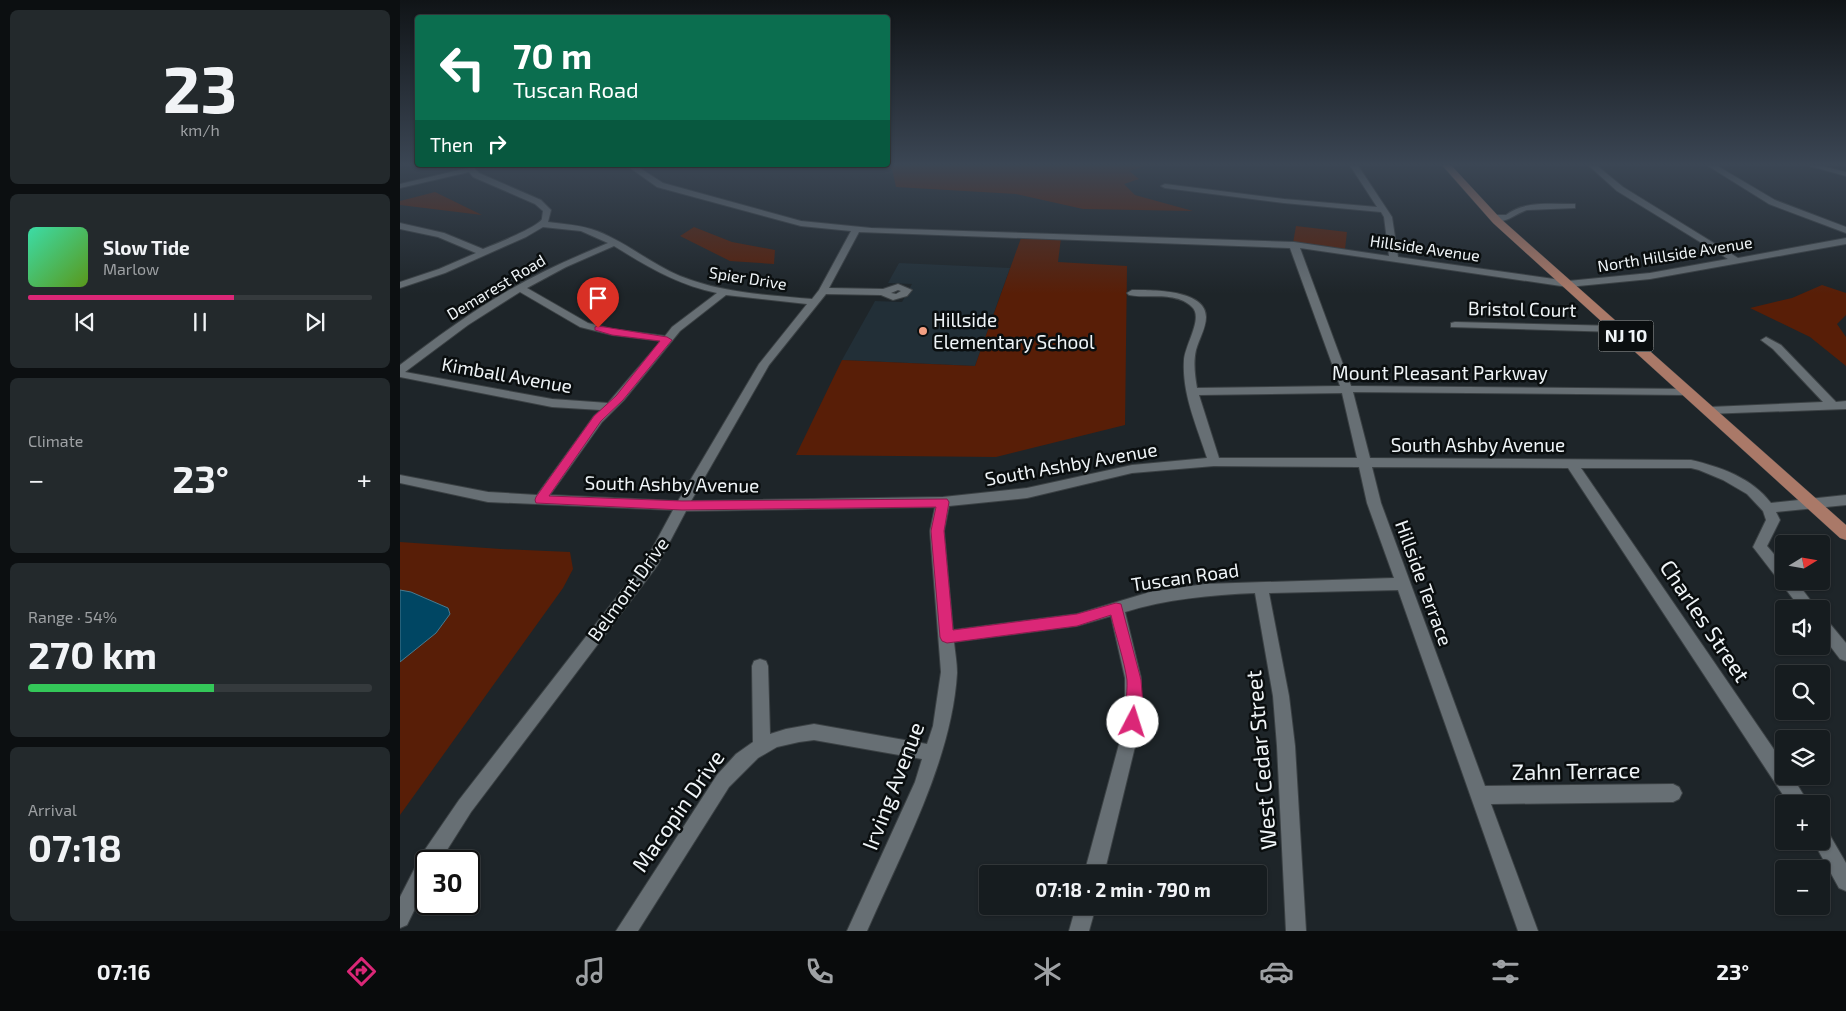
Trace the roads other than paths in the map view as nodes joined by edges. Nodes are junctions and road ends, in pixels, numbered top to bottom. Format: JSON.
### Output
{"nodes":[{"id":1,"x":545,"y":207,"type":"edge"},
{"id":2,"x":743,"y":207,"type":"edge"},
{"id":3,"x":1356,"y":207,"type":"edge"},
{"id":4,"x":1382,"y":207,"type":"edge"},
{"id":5,"x":1484,"y":207,"type":"edge"},
{"id":6,"x":1539,"y":207,"type":"edge"},
{"id":7,"x":1650,"y":207,"type":"edge"},
{"id":8,"x":1786,"y":207,"type":"edge"},
{"id":9,"x":1384,"y":210,"type":"junction"},
{"id":10,"x":1494,"y":218,"type":"junction"},
{"id":11,"x":542,"y":224,"type":"junction"},
{"id":12,"x":400,"y":226,"type":"edge"},
{"id":13,"x":856,"y":230,"type":"junction"},
{"id":14,"x":1846,"y":230,"type":"edge"},
{"id":15,"x":1846,"y":241,"type":"edge"},
{"id":16,"x":615,"y":243,"type":"junction"},
{"id":17,"x":1294,"y":245,"type":"junction"},
{"id":18,"x":484,"y":253,"type":"junction"},
{"id":19,"x":1394,"y":258,"type":"junction"},
{"id":20,"x":1735,"y":260,"type":"junction"},
{"id":21,"x":1568,"y":284,"type":"junction"},
{"id":22,"x":400,"y":285,"type":"edge"},
{"id":23,"x":520,"y":288,"type":"junction"},
{"id":24,"x":723,"y":292,"type":"junction"},
{"id":25,"x":884,"y":292,"type":"dead end"},
{"id":26,"x":1132,"y":293,"type":"dead end"},
{"id":27,"x":819,"y":296,"type":"junction"},
{"id":28,"x":1455,"y":325,"type":"dead end"},
{"id":29,"x":1618,"y":329,"type":"junction"},
{"id":30,"x":667,"y":340,"type":"junction"},
{"id":31,"x":1766,"y":340,"type":"dead end"},
{"id":32,"x":400,"y":372,"type":"edge"},
{"id":33,"x":1347,"y":390,"type":"junction"},
{"id":34,"x":1192,"y":392,"type":"junction"},
{"id":35,"x":1688,"y":392,"type":"junction"},
{"id":36,"x":1833,"y":405,"type":"junction"},
{"id":37,"x":1846,"y":405,"type":"edge"},
{"id":38,"x":610,"y":407,"type":"junction"},
{"id":39,"x":1710,"y":411,"type":"junction"},
{"id":40,"x":1214,"y":462,"type":"junction"},
{"id":41,"x":1364,"y":463,"type":"junction"},
{"id":42,"x":1572,"y":464,"type":"junction"},
{"id":43,"x":400,"y":479,"type":"edge"},
{"id":44,"x":540,"y":500,"type":"junction"},
{"id":45,"x":1846,"y":500,"type":"edge"},
{"id":46,"x":943,"y":502,"type":"junction"},
{"id":47,"x":1812,"y":503,"type":"junction"},
{"id":48,"x":682,"y":506,"type":"junction"},
{"id":49,"x":1768,"y":508,"type":"junction"},
{"id":50,"x":1846,"y":534,"type":"edge"},
{"id":51,"x":1775,"y":566,"type":"edge"},
{"id":52,"x":1403,"y":584,"type":"junction"},
{"id":53,"x":1261,"y":587,"type":"junction"},
{"id":54,"x":1794,"y":590,"type":"edge"},
{"id":55,"x":1803,"y":600,"type":"edge"},
{"id":56,"x":1116,"y":608,"type":"junction"},
{"id":57,"x":1830,"y":634,"type":"edge"},
{"id":58,"x":947,"y":637,"type":"junction"},
{"id":59,"x":1846,"y":654,"type":"edge"},
{"id":60,"x":760,"y":666,"type":"dead end"},
{"id":61,"x":762,"y":744,"type":"junction"},
{"id":62,"x":933,"y":753,"type":"junction"},
{"id":63,"x":1673,"y":793,"type":"dead end"},
{"id":64,"x":1479,"y":795,"type":"junction"},
{"id":65,"x":1794,"y":795,"type":"edge"},
{"id":66,"x":436,"y":850,"type":"edge"},
{"id":67,"x":1828,"y":850,"type":"edge"},
{"id":68,"x":1096,"y":865,"type":"edge"},
{"id":69,"x":1846,"y":880,"type":"edge"},
{"id":70,"x":415,"y":885,"type":"edge"},
{"id":71,"x":1084,"y":915,"type":"edge"},
{"id":72,"x":400,"y":918,"type":"edge"},
{"id":73,"x":626,"y":931,"type":"edge"},
{"id":74,"x":857,"y":931,"type":"edge"},
{"id":75,"x":1080,"y":931,"type":"edge"},
{"id":76,"x":1296,"y":931,"type":"edge"},
{"id":77,"x":1528,"y":931,"type":"edge"}],
"edges":[{"from":1,"to":11,"type":"street"},
{"from":2,"to":13,"type":"street","name":"Hillside Avenue"},
{"from":3,"to":9,"type":"street"},
{"from":4,"to":9,"type":"street"},
{"from":5,"to":10,"type":"main road","number":"NJ 10"},
{"from":6,"to":10,"type":"street"},
{"from":7,"to":20,"type":"street"},
{"from":8,"to":14,"type":"street"},
{"from":9,"to":19,"type":"street"},
{"from":10,"to":21,"type":"main road","number":"NJ 10"},
{"from":11,"to":16,"type":"street","name":"Spier Drive"},
{"from":11,"to":18,"type":"street"},
{"from":12,"to":18,"type":"street"},
{"from":13,"to":17,"type":"street","name":"Hillside Avenue"},
{"from":13,"to":27,"type":"street","name":"Belmont Drive"},
{"from":15,"to":20,"type":"street","name":"North Hillside Avenue"},
{"from":16,"to":23,"type":"street","name":"Demarest Road"},
{"from":16,"to":24,"type":"street","name":"Spier Drive"},
{"from":17,"to":19,"type":"street","name":"Hillside Avenue"},
{"from":17,"to":33,"type":"street","name":"Hillside Terrace"},
{"from":18,"to":22,"type":"street"},
{"from":19,"to":21,"type":"street","name":"Hillside Avenue"},
{"from":20,"to":21,"type":"street","name":"North Hillside Avenue"},
{"from":21,"to":29,"type":"main road","number":"NJ 10"},
{"from":23,"to":30,"type":"street"},
{"from":23,"to":32,"type":"street","name":"Demarest Road"},
{"from":24,"to":27,"type":"street","name":"Spier Drive"},
{"from":24,"to":30,"type":"street"},
{"from":25,"to":27,"type":"street","name":"Spier Drive"},
{"from":26,"to":34,"type":"street"},
{"from":27,"to":48,"type":"street","name":"Belmont Drive"},
{"from":28,"to":29,"type":"street","name":"Bristol Court"},
{"from":29,"to":35,"type":"main road","number":"NJ 10"},
{"from":30,"to":38,"type":"street"},
{"from":31,"to":36,"type":"street"},
{"from":32,"to":38,"type":"street","name":"Kimball Avenue"},
{"from":33,"to":34,"type":"street","name":"Mount Pleasant Parkway"},
{"from":33,"to":35,"type":"street","name":"Mount Pleasant Parkway"},
{"from":33,"to":41,"type":"street","name":"Hillside Terrace"},
{"from":34,"to":40,"type":"street"},
{"from":35,"to":39,"type":"main road","number":"NJ 10"},
{"from":36,"to":37,"type":"street"},
{"from":36,"to":39,"type":"street"},
{"from":38,"to":44,"type":"street"},
{"from":39,"to":47,"type":"main road","number":"NJ 10"},
{"from":40,"to":41,"type":"street","name":"South Ashby Avenue"},
{"from":40,"to":46,"type":"street","name":"South Ashby Avenue"},
{"from":41,"to":42,"type":"street","name":"South Ashby Avenue"},
{"from":41,"to":52,"type":"street","name":"Hillside Terrace"},
{"from":42,"to":49,"type":"street","name":"South Ashby Avenue"},
{"from":42,"to":65,"type":"street","name":"Charles Street"},
{"from":43,"to":44,"type":"street","name":"South Ashby Avenue"},
{"from":44,"to":48,"type":"street","name":"South Ashby Avenue"},
{"from":45,"to":47,"type":"street"},
{"from":46,"to":48,"type":"street","name":"South Ashby Avenue"},
{"from":46,"to":58,"type":"street","name":"Irving Avenue"},
{"from":47,"to":49,"type":"street"},
{"from":47,"to":50,"type":"main road","number":"NJ 10"},
{"from":48,"to":66,"type":"street","name":"Belmont Drive"},
{"from":49,"to":51,"type":"street"},
{"from":52,"to":53,"type":"street","name":"Tuscan Road"},
{"from":52,"to":64,"type":"street","name":"Hillside Terrace"},
{"from":53,"to":56,"type":"street","name":"Tuscan Road"},
{"from":53,"to":76,"type":"street","name":"West Cedar Street"},
{"from":54,"to":55,"type":"street"},
{"from":56,"to":58,"type":"street","name":"Tuscan Road"},
{"from":56,"to":68,"type":"street"},
{"from":57,"to":59,"type":"street"},
{"from":58,"to":62,"type":"street","name":"Irving Avenue"},
{"from":60,"to":61,"type":"street"},
{"from":61,"to":62,"type":"street","name":"Macopin Drive"},
{"from":61,"to":73,"type":"street","name":"Macopin Drive"},
{"from":62,"to":74,"type":"street","name":"Irving Avenue"},
{"from":63,"to":64,"type":"street","name":"Zahn Terrace"},
{"from":64,"to":77,"type":"street","name":"Hillside Terrace"},
{"from":67,"to":69,"type":"street"},
{"from":70,"to":72,"type":"street"},
{"from":71,"to":75,"type":"street"}]}
